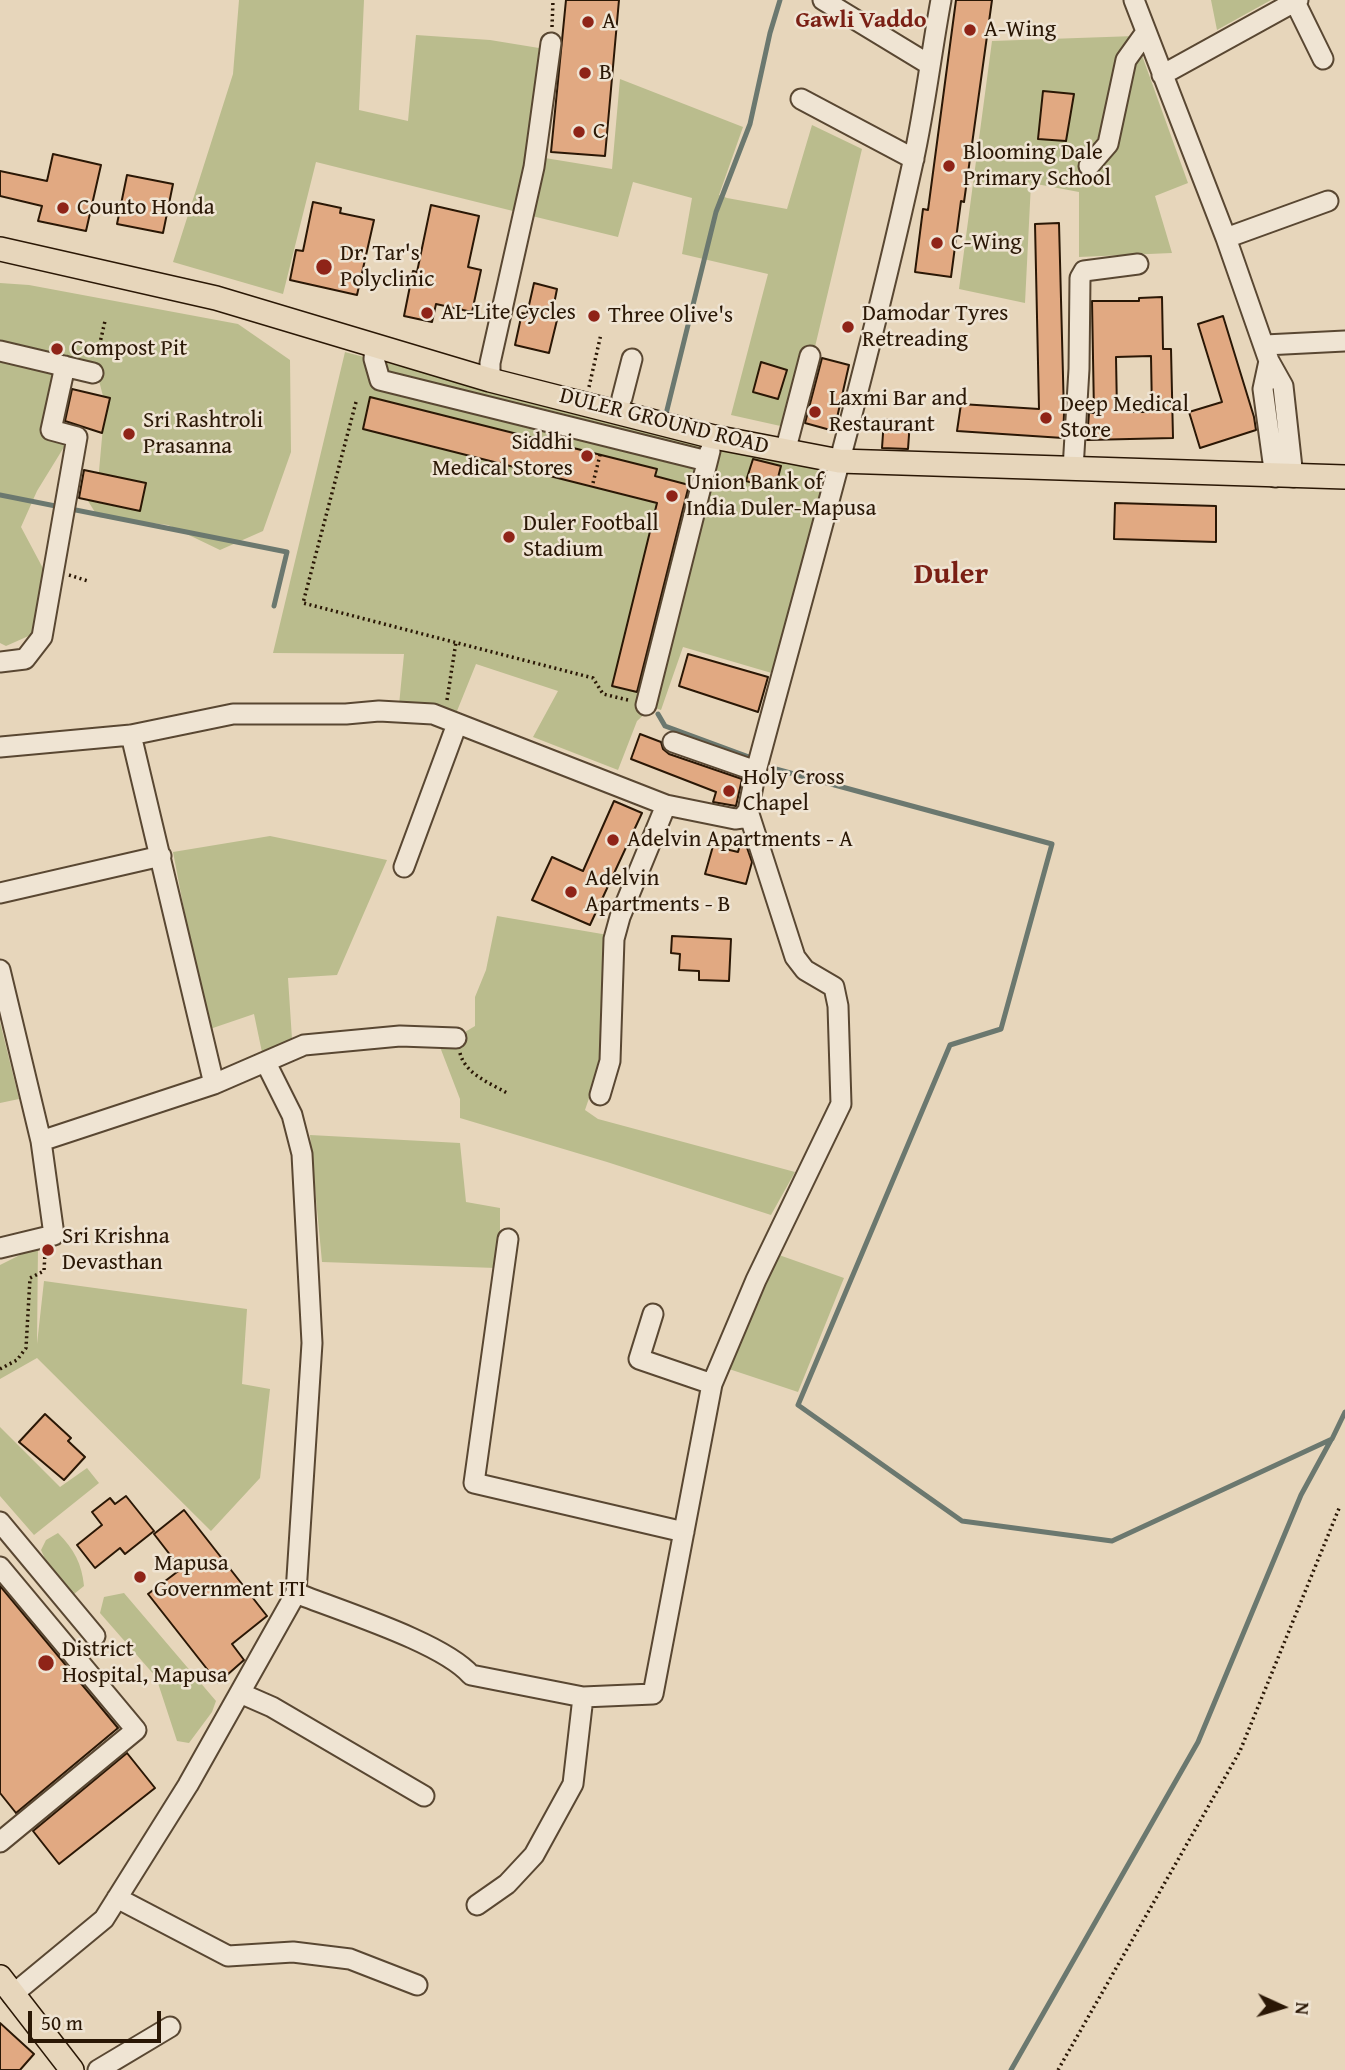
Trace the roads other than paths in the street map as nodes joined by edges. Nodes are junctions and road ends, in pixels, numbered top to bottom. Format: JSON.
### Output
{"nodes":[{"id":1,"x":823,"y":0,"type":"edge"},
{"id":2,"x":941,"y":0,"type":"edge"},
{"id":3,"x":1134,"y":0,"type":"edge"},
{"id":4,"x":1296,"y":1,"type":"edge"},
{"id":5,"x":1146,"y":32,"type":"junction"},
{"id":6,"x":551,"y":43,"type":"road end"},
{"id":7,"x":1323,"y":59,"type":"dead end"},
{"id":8,"x":930,"y":65,"type":"junction"},
{"id":9,"x":1162,"y":75,"type":"junction"},
{"id":10,"x":801,"y":99,"type":"dead end"},
{"id":11,"x":914,"y":159,"type":"junction"},
{"id":12,"x":1089,"y":166,"type":"dead end"},
{"id":13,"x":1328,"y":201,"type":"dead end"},
{"id":14,"x":1226,"y":238,"type":"junction"},
{"id":15,"x":0,"y":249,"type":"edge"},
{"id":16,"x":1138,"y":264,"type":"dead end"},
{"id":17,"x":1345,"y":341,"type":"edge"},
{"id":18,"x":375,"y":345,"type":"junction"},
{"id":19,"x":0,"y":351,"type":"edge"},
{"id":20,"x":1267,"y":353,"type":"junction"},
{"id":21,"x":810,"y":356,"type":"dead end"},
{"id":22,"x":632,"y":359,"type":"dead end"},
{"id":23,"x":65,"y":366,"type":"junction"},
{"id":24,"x":93,"y":373,"type":"road end"},
{"id":25,"x":490,"y":380,"type":"junction"},
{"id":26,"x":622,"y":398,"type":"dead end"},
{"id":27,"x":714,"y":437,"type":"junction"},
{"id":28,"x":785,"y":452,"type":"junction"},
{"id":29,"x":707,"y":461,"type":"junction"},
{"id":30,"x":839,"y":461,"type":"junction"},
{"id":31,"x":1073,"y":469,"type":"junction"},
{"id":32,"x":1284,"y":477,"type":"junction"},
{"id":33,"x":1345,"y":477,"type":"edge"},
{"id":34,"x":0,"y":662,"type":"edge"},
{"id":35,"x":646,"y":705,"type":"road end"},
{"id":36,"x":457,"y":724,"type":"junction"},
{"id":37,"x":131,"y":735,"type":"junction"},
{"id":38,"x":673,"y":742,"type":"dead end"},
{"id":39,"x":0,"y":747,"type":"edge"},
{"id":40,"x":756,"y":771,"type":"junction"},
{"id":41,"x":666,"y":805,"type":"junction"},
{"id":42,"x":748,"y":811,"type":"junction"},
{"id":43,"x":161,"y":856,"type":"junction"},
{"id":44,"x":404,"y":867,"type":"dead end"},
{"id":45,"x":0,"y":892,"type":"edge"},
{"id":46,"x":0,"y":970,"type":"edge"},
{"id":47,"x":456,"y":1038,"type":"road end"},
{"id":48,"x":266,"y":1063,"type":"junction"},
{"id":49,"x":214,"y":1084,"type":"junction"},
{"id":50,"x":600,"y":1095,"type":"dead end"},
{"id":51,"x":41,"y":1141,"type":"junction"},
{"id":52,"x":508,"y":1239,"type":"dead end"},
{"id":53,"x":0,"y":1248,"type":"edge"},
{"id":54,"x":653,"y":1314,"type":"dead end"},
{"id":55,"x":712,"y":1384,"type":"junction"},
{"id":56,"x":0,"y":1522,"type":"edge"},
{"id":57,"x":684,"y":1532,"type":"junction"},
{"id":58,"x":0,"y":1567,"type":"edge"},
{"id":59,"x":296,"y":1593,"type":"junction"},
{"id":60,"x":94,"y":1636,"type":"dead end"},
{"id":61,"x":240,"y":1693,"type":"junction"},
{"id":62,"x":583,"y":1697,"type":"junction"},
{"id":63,"x":424,"y":1796,"type":"dead end"},
{"id":64,"x":0,"y":1842,"type":"edge"},
{"id":65,"x":117,"y":1898,"type":"junction"},
{"id":66,"x":477,"y":1905,"type":"dead end"},
{"id":67,"x":418,"y":1985,"type":"dead end"},
{"id":68,"x":6,"y":1986,"type":"edge"},
{"id":69,"x":170,"y":2027,"type":"dead end"},
{"id":70,"x":68,"y":2069,"type":"edge"},
{"id":71,"x":98,"y":2070,"type":"edge"}],
"edges":[{"from":1,"to":8,"type":"street"},
{"from":2,"to":8,"type":"street"},
{"from":3,"to":5,"type":"street"},
{"from":4,"to":7,"type":"street"},
{"from":4,"to":9,"type":"street"},
{"from":5,"to":9,"type":"street"},
{"from":5,"to":12,"type":"street"},
{"from":6,"to":25,"type":"street"},
{"from":8,"to":11,"type":"street"},
{"from":9,"to":14,"type":"street"},
{"from":10,"to":11,"type":"street"},
{"from":11,"to":30,"type":"street"},
{"from":13,"to":14,"type":"street"},
{"from":14,"to":20,"type":"street"},
{"from":15,"to":18,"type":"main road","name":"DULER GROUND ROAD"},
{"from":16,"to":31,"type":"street"},
{"from":17,"to":20,"type":"street"},
{"from":18,"to":25,"type":"main road","name":"DULER GROUND ROAD"},
{"from":18,"to":29,"type":"street"},
{"from":19,"to":23,"type":"street"},
{"from":20,"to":32,"type":"street"},
{"from":21,"to":28,"type":"street"},
{"from":22,"to":26,"type":"street"},
{"from":23,"to":24,"type":"street"},
{"from":23,"to":34,"type":"street"},
{"from":25,"to":27,"type":"main road","name":"DULER GROUND ROAD"},
{"from":27,"to":28,"type":"main road","name":"DULER GROUND ROAD"},
{"from":27,"to":29,"type":"street"},
{"from":28,"to":30,"type":"main road","name":"DULER GROUND ROAD"},
{"from":29,"to":35,"type":"street"},
{"from":30,"to":31,"type":"main road","name":"DULER GROUND ROAD"},
{"from":30,"to":40,"type":"street"},
{"from":31,"to":32,"type":"main road","name":"DULER GROUND ROAD"},
{"from":32,"to":33,"type":"main road","name":"DULER GROUND ROAD"},
{"from":36,"to":37,"type":"street"},
{"from":36,"to":41,"type":"street"},
{"from":36,"to":44,"type":"street"},
{"from":37,"to":39,"type":"street"},
{"from":37,"to":43,"type":"street"},
{"from":38,"to":40,"type":"street"},
{"from":40,"to":42,"type":"street"},
{"from":41,"to":42,"type":"street"},
{"from":41,"to":50,"type":"street"},
{"from":42,"to":55,"type":"street"},
{"from":43,"to":45,"type":"street"},
{"from":43,"to":49,"type":"street"},
{"from":46,"to":51,"type":"street"},
{"from":47,"to":48,"type":"street"},
{"from":48,"to":49,"type":"street"},
{"from":48,"to":59,"type":"street"},
{"from":49,"to":51,"type":"street"},
{"from":51,"to":53,"type":"street"},
{"from":52,"to":57,"type":"street"},
{"from":54,"to":55,"type":"street"},
{"from":55,"to":57,"type":"street"},
{"from":56,"to":60,"type":"street"},
{"from":57,"to":62,"type":"street"},
{"from":58,"to":64,"type":"street"},
{"from":59,"to":61,"type":"street"},
{"from":59,"to":62,"type":"street"},
{"from":61,"to":63,"type":"street"},
{"from":61,"to":65,"type":"street"},
{"from":62,"to":66,"type":"street"},
{"from":65,"to":67,"type":"street"},
{"from":65,"to":68,"type":"street"},
{"from":68,"to":70,"type":"main road"},
{"from":69,"to":71,"type":"street"}]}
